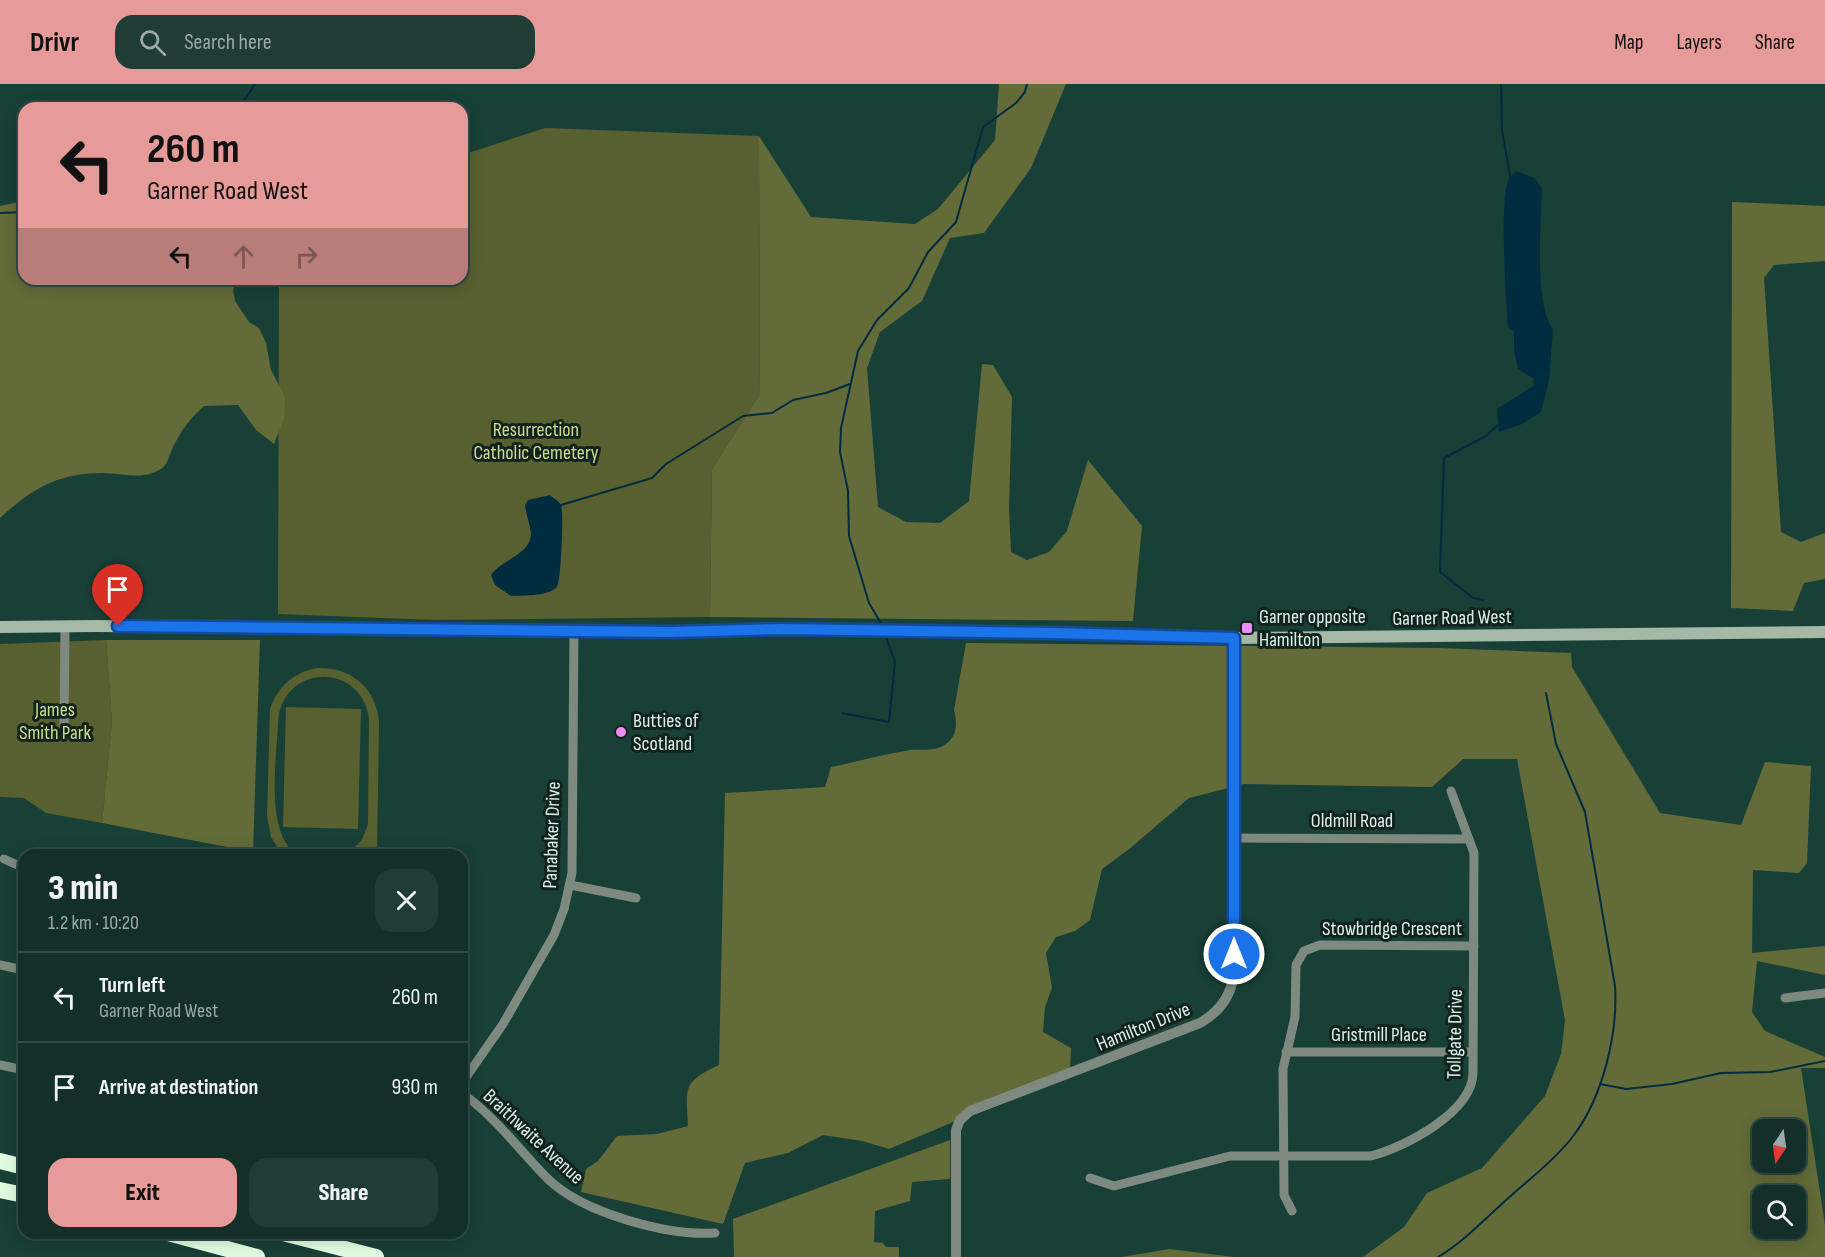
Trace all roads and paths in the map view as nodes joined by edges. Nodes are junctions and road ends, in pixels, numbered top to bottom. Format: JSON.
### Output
{"nodes":[{"id":1,"x":65,"y":626,"type":"junction"},
{"id":2,"x":0,"y":627,"type":"edge"},
{"id":3,"x":574,"y":631,"type":"junction"},
{"id":4,"x":1825,"y":633,"type":"edge"},
{"id":5,"x":1234,"y":638,"type":"junction"},
{"id":6,"x":64,"y":730,"type":"dead end"},
{"id":7,"x":1451,"y":791,"type":"dead end"},
{"id":8,"x":1234,"y":838,"type":"junction"},
{"id":9,"x":1469,"y":839,"type":"junction"},
{"id":10,"x":4,"y":859,"type":"dead end"},
{"id":11,"x":18,"y":865,"type":"edge"},
{"id":12,"x":570,"y":885,"type":"junction"},
{"id":13,"x":636,"y":898,"type":"dead end"},
{"id":14,"x":1474,"y":946,"type":"junction"},
{"id":15,"x":0,"y":965,"type":"edge"},
{"id":16,"x":18,"y":969,"type":"edge"},
{"id":17,"x":1825,"y":993,"type":"edge"},
{"id":18,"x":1785,"y":998,"type":"dead end"},
{"id":19,"x":1286,"y":1052,"type":"junction"},
{"id":20,"x":1473,"y":1052,"type":"junction"},
{"id":21,"x":0,"y":1065,"type":"edge"},
{"id":22,"x":18,"y":1069,"type":"edge"},
{"id":23,"x":468,"y":1074,"type":"edge"},
{"id":24,"x":468,"y":1102,"type":"edge"},
{"id":25,"x":1282,"y":1155,"type":"junction"},
{"id":26,"x":0,"y":1161,"type":"edge"},
{"id":27,"x":18,"y":1166,"type":"edge"},
{"id":28,"x":1090,"y":1178,"type":"dead end"},
{"id":29,"x":0,"y":1190,"type":"edge"},
{"id":30,"x":18,"y":1194,"type":"edge"},
{"id":31,"x":1292,"y":1211,"type":"dead end"},
{"id":32,"x":715,"y":1233,"type":"dead end"},
{"id":33,"x":190,"y":1239,"type":"edge"},
{"id":34,"x":306,"y":1239,"type":"edge"},
{"id":35,"x":257,"y":1257,"type":"edge"},
{"id":36,"x":376,"y":1257,"type":"edge"},
{"id":37,"x":956,"y":1257,"type":"edge"}],
"edges":[{"from":1,"to":2,"type":"main road","name":"Garner Road West"},
{"from":1,"to":3,"type":"main road","name":"Garner Road West"},
{"from":1,"to":6,"type":"street"},
{"from":3,"to":5,"type":"main road","name":"Garner Road West"},
{"from":3,"to":12,"type":"street","name":"Panabaker Drive"},
{"from":4,"to":5,"type":"main road","name":"Garner Road West"},
{"from":5,"to":8,"type":"street","name":"Hamilton Drive"},
{"from":7,"to":9,"type":"street","name":"Tollgate Drive"},
{"from":8,"to":9,"type":"street","name":"Oldmill Road"},
{"from":8,"to":37,"type":"street","name":"Hamilton Drive"},
{"from":9,"to":14,"type":"street","name":"Tollgate Drive"},
{"from":10,"to":11,"type":"street"},
{"from":12,"to":13,"type":"street"},
{"from":12,"to":23,"type":"street","name":"Panabaker Drive"},
{"from":14,"to":19,"type":"street","name":"Stowbridge Crescent"},
{"from":14,"to":20,"type":"street","name":"Tollgate Drive"},
{"from":15,"to":16,"type":"street"},
{"from":17,"to":18,"type":"street"},
{"from":19,"to":20,"type":"street","name":"Gristmill Place"},
{"from":19,"to":25,"type":"street","name":"Stowbridge Crescent"},
{"from":20,"to":25,"type":"street","name":"Tollgate Drive"},
{"from":21,"to":22,"type":"street"},
{"from":24,"to":32,"type":"street","name":"Braithwaite Avenue"},
{"from":25,"to":28,"type":"street","name":"Tollgate Drive"},
{"from":25,"to":31,"type":"street","name":"Stowbridge Crescent"},
{"from":26,"to":27,"type":"highway"},
{"from":29,"to":30,"type":"highway"},
{"from":33,"to":35,"type":"highway"},
{"from":34,"to":36,"type":"highway"}]}
